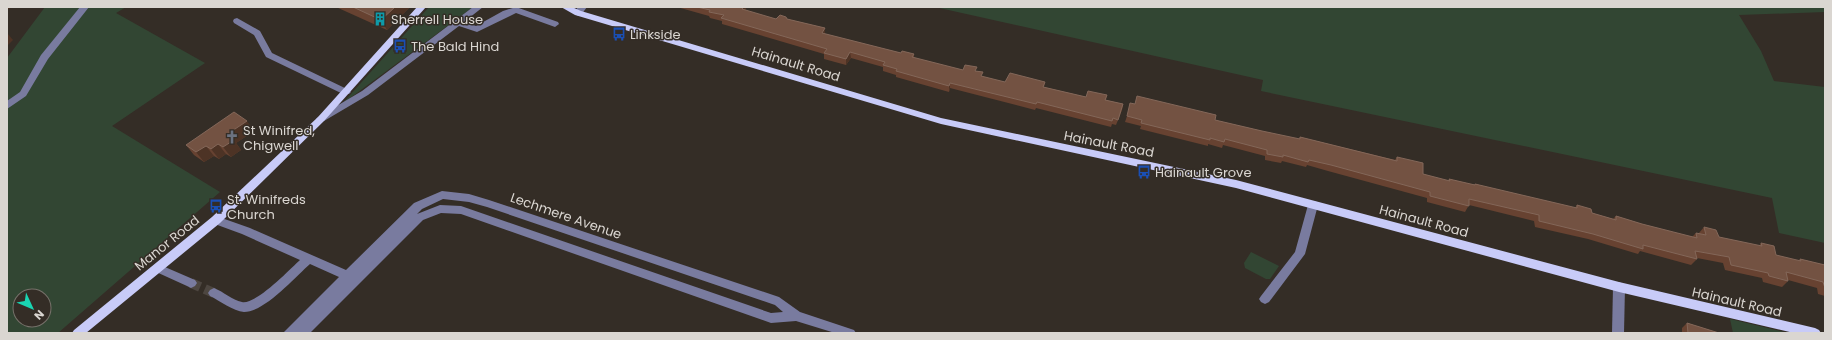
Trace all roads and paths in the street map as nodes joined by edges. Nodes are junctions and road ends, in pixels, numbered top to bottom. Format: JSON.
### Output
{"nodes":[{"id":1,"x":85,"y":7,"type":"edge"},
{"id":2,"x":422,"y":7,"type":"edge"},
{"id":3,"x":479,"y":7,"type":"edge"},
{"id":4,"x":565,"y":7,"type":"edge"},
{"id":5,"x":581,"y":10,"type":"edge"},
{"id":6,"x":237,"y":21,"type":"dead end"},
{"id":7,"x":457,"y":23,"type":"junction"},
{"id":8,"x":555,"y":24,"type":"dead end"},
{"id":9,"x":346,"y":92,"type":"junction"},
{"id":10,"x":7,"y":106,"type":"edge"},
{"id":11,"x":321,"y":119,"type":"junction"},
{"id":12,"x":489,"y":204,"type":"junction"},
{"id":13,"x":1313,"y":205,"type":"junction"},
{"id":14,"x":479,"y":216,"type":"junction"},
{"id":15,"x":216,"y":220,"type":"junction"},
{"id":16,"x":627,"y":251,"type":"junction"},
{"id":17,"x":308,"y":259,"type":"junction"},
{"id":18,"x":618,"y":265,"type":"junction"},
{"id":19,"x":158,"y":268,"type":"junction"},
{"id":20,"x":352,"y":277,"type":"junction"},
{"id":21,"x":191,"y":283,"type":"tunnel mouth"},
{"id":22,"x":1619,"y":287,"type":"junction"},
{"id":23,"x":214,"y":293,"type":"tunnel mouth"},
{"id":24,"x":1265,"y":299,"type":"dead end"},
{"id":25,"x":796,"y":316,"type":"junction"},
{"id":26,"x":78,"y":333,"type":"edge"},
{"id":27,"x":289,"y":333,"type":"edge"},
{"id":28,"x":302,"y":333,"type":"edge"},
{"id":29,"x":850,"y":333,"type":"edge"},
{"id":30,"x":1618,"y":333,"type":"edge"},
{"id":31,"x":1815,"y":333,"type":"edge"}],
"edges":[{"from":1,"to":10,"type":"street"},
{"from":2,"to":9,"type":"main road","name":"Manor Road"},
{"from":3,"to":7,"type":"street","name":"Manor Road"},
{"from":4,"to":5,"type":"main road","name":"Hainault Road"},
{"from":5,"to":13,"type":"main road","name":"Hainault Road"},
{"from":6,"to":9,"type":"street"},
{"from":7,"to":8,"type":"street"},
{"from":7,"to":11,"type":"street","name":"Manor Road"},
{"from":9,"to":11,"type":"main road","name":"Manor Road"},
{"from":11,"to":15,"type":"main road","name":"Manor Road"},
{"from":12,"to":14,"type":"street"},
{"from":12,"to":16,"type":"street","name":"Lechmere Avenue"},
{"from":12,"to":20,"type":"street","name":"Lechmere Avenue"},
{"from":13,"to":22,"type":"main road","name":"Hainault Road"},
{"from":13,"to":24,"type":"street"},
{"from":14,"to":18,"type":"street","name":"Lechmere Avenue"},
{"from":14,"to":20,"type":"street","name":"Lechmere Avenue"},
{"from":15,"to":17,"type":"street"},
{"from":15,"to":19,"type":"main road","name":"Manor Road"},
{"from":16,"to":18,"type":"street"},
{"from":16,"to":25,"type":"street","name":"Lechmere Avenue"},
{"from":17,"to":20,"type":"street"},
{"from":17,"to":23,"type":"street"},
{"from":18,"to":25,"type":"street","name":"Lechmere Avenue"},
{"from":19,"to":21,"type":"street"},
{"from":19,"to":26,"type":"main road","name":"Manor Road"},
{"from":20,"to":27,"type":"street"},
{"from":20,"to":28,"type":"street"},
{"from":22,"to":30,"type":"street"},
{"from":22,"to":31,"type":"main road","name":"Hainault Road"},
{"from":25,"to":29,"type":"street","name":"Lechmere Avenue"}]}
